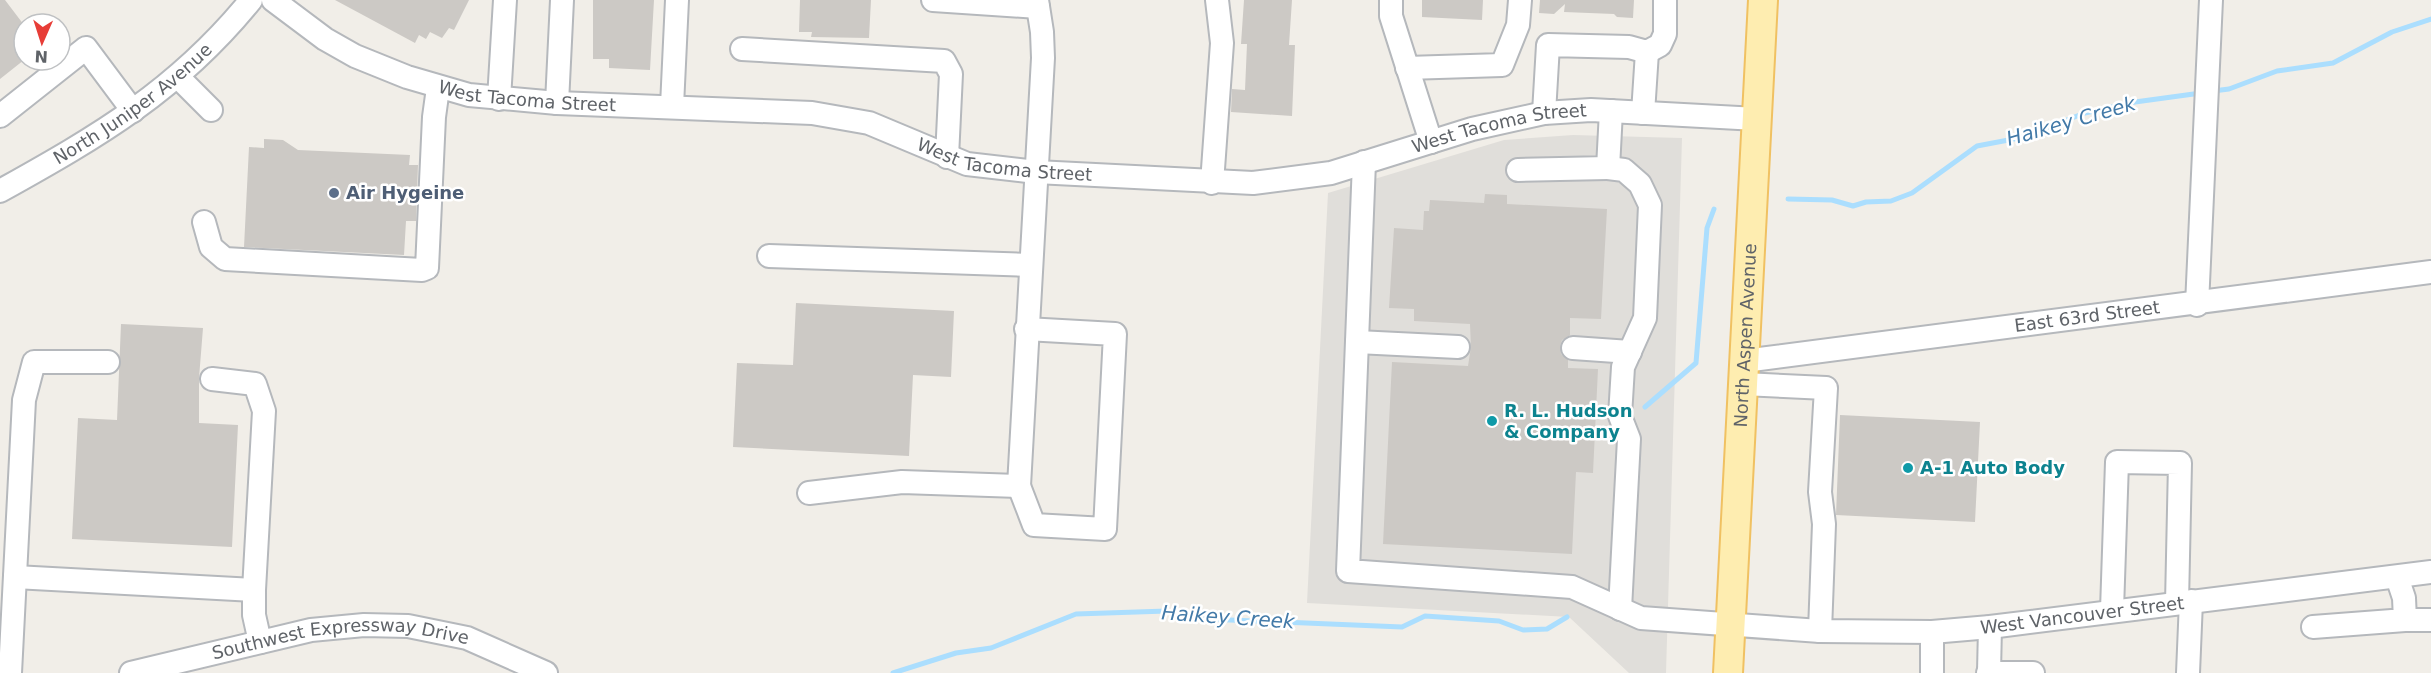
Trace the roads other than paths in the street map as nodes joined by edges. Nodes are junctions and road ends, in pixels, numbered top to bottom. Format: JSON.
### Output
{"nodes":[{"id":1,"x":251,"y":0,"type":"edge"},
{"id":2,"x":273,"y":0,"type":"edge"},
{"id":3,"x":505,"y":0,"type":"edge"},
{"id":4,"x":561,"y":0,"type":"edge"},
{"id":5,"x":677,"y":0,"type":"edge"},
{"id":6,"x":933,"y":0,"type":"edge"},
{"id":7,"x":1217,"y":0,"type":"edge"},
{"id":8,"x":1391,"y":0,"type":"edge"},
{"id":9,"x":1520,"y":0,"type":"edge"},
{"id":10,"x":1665,"y":0,"type":"edge"},
{"id":11,"x":1763,"y":0,"type":"edge"},
{"id":12,"x":2211,"y":0,"type":"edge"},
{"id":13,"x":1037,"y":3,"type":"edge"},
{"id":14,"x":742,"y":49,"type":"dead end"},
{"id":15,"x":1647,"y":52,"type":"junction"},
{"id":16,"x":1407,"y":68,"type":"junction"},
{"id":17,"x":178,"y":77,"type":"junction"},
{"id":18,"x":438,"y":88,"type":"junction"},
{"id":19,"x":499,"y":99,"type":"junction"},
{"id":20,"x":556,"y":103,"type":"junction"},
{"id":21,"x":672,"y":106,"type":"junction"},
{"id":22,"x":211,"y":110,"type":"dead end"},
{"id":23,"x":134,"y":111,"type":"junction"},
{"id":24,"x":1611,"y":111,"type":"junction"},
{"id":25,"x":1643,"y":113,"type":"junction"},
{"id":26,"x":1544,"y":114,"type":"junction"},
{"id":27,"x":0,"y":116,"type":"edge"},
{"id":28,"x":1757,"y":119,"type":"junction"},
{"id":29,"x":1431,"y":142,"type":"junction"},
{"id":30,"x":946,"y":157,"type":"junction"},
{"id":31,"x":1364,"y":162,"type":"junction"},
{"id":32,"x":1608,"y":168,"type":"junction"},
{"id":33,"x":1518,"y":170,"type":"dead end"},
{"id":34,"x":1036,"y":172,"type":"junction"},
{"id":35,"x":1212,"y":183,"type":"junction"},
{"id":36,"x":0,"y":191,"type":"edge"},
{"id":37,"x":204,"y":222,"type":"dead end"},
{"id":38,"x":769,"y":256,"type":"dead end"},
{"id":39,"x":1030,"y":265,"type":"junction"},
{"id":40,"x":2431,"y":272,"type":"edge"},
{"id":41,"x":2197,"y":305,"type":"junction"},
{"id":42,"x":1026,"y":329,"type":"junction"},
{"id":43,"x":1357,"y":342,"type":"junction"},
{"id":44,"x":1458,"y":347,"type":"dead end"},
{"id":45,"x":1573,"y":348,"type":"dead end"},
{"id":46,"x":1629,"y":352,"type":"junction"},
{"id":47,"x":108,"y":362,"type":"dead end"},
{"id":48,"x":1744,"y":373,"type":"junction"},
{"id":49,"x":212,"y":379,"type":"dead end"},
{"id":50,"x":1019,"y":486,"type":"junction"},
{"id":51,"x":809,"y":493,"type":"dead end"},
{"id":52,"x":2431,"y":572,"type":"edge"},
{"id":53,"x":15,"y":577,"type":"junction"},
{"id":54,"x":2397,"y":577,"type":"junction"},
{"id":55,"x":254,"y":590,"type":"junction"},
{"id":56,"x":2184,"y":602,"type":"junction"},
{"id":57,"x":1620,"y":609,"type":"junction"},
{"id":58,"x":2112,"y":610,"type":"junction"},
{"id":59,"x":2406,"y":620,"type":"junction"},
{"id":60,"x":2431,"y":620,"type":"edge"},
{"id":61,"x":1730,"y":626,"type":"junction"},
{"id":62,"x":1990,"y":627,"type":"junction"},
{"id":63,"x":2313,"y":627,"type":"dead end"},
{"id":64,"x":1820,"y":631,"type":"junction"},
{"id":65,"x":1925,"y":632,"type":"junction"},
{"id":66,"x":260,"y":642,"type":"junction"},
{"id":67,"x":1989,"y":672,"type":"edge"},
{"id":68,"x":10,"y":673,"type":"edge"},
{"id":69,"x":131,"y":673,"type":"edge"},
{"id":70,"x":546,"y":673,"type":"edge"},
{"id":71,"x":1728,"y":673,"type":"edge"},
{"id":72,"x":1917,"y":673,"type":"edge"},
{"id":73,"x":1932,"y":673,"type":"edge"},
{"id":74,"x":2033,"y":673,"type":"edge"},
{"id":75,"x":2188,"y":673,"type":"edge"}],
"edges":[{"from":1,"to":17,"type":"street","name":"North Juniper Avenue"},
{"from":2,"to":18,"type":"street","name":"West Tacoma Street"},
{"from":3,"to":19,"type":"street"},
{"from":4,"to":20,"type":"street"},
{"from":5,"to":21,"type":"street"},
{"from":6,"to":13,"type":"street"},
{"from":7,"to":35,"type":"street"},
{"from":8,"to":16,"type":"street"},
{"from":9,"to":16,"type":"street"},
{"from":10,"to":15,"type":"street"},
{"from":11,"to":28,"type":"main road","name":"North Aspen Avenue"},
{"from":12,"to":41,"type":"street"},
{"from":13,"to":34,"type":"street"},
{"from":14,"to":30,"type":"street"},
{"from":15,"to":25,"type":"street"},
{"from":15,"to":26,"type":"street"},
{"from":16,"to":29,"type":"street"},
{"from":17,"to":22,"type":"street"},
{"from":17,"to":23,"type":"street","name":"North Juniper Avenue"},
{"from":18,"to":19,"type":"street","name":"West Tacoma Street"},
{"from":18,"to":37,"type":"street"},
{"from":19,"to":20,"type":"street","name":"West Tacoma Street"},
{"from":20,"to":21,"type":"street","name":"West Tacoma Street"},
{"from":21,"to":30,"type":"street","name":"West Tacoma Street"},
{"from":23,"to":27,"type":"street"},
{"from":23,"to":36,"type":"street","name":"North Juniper Avenue"},
{"from":24,"to":25,"type":"street","name":"West Tacoma Street"},
{"from":24,"to":26,"type":"street","name":"West Tacoma Street"},
{"from":24,"to":32,"type":"street"},
{"from":25,"to":28,"type":"street","name":"West Tacoma Street"},
{"from":26,"to":29,"type":"street","name":"West Tacoma Street"},
{"from":28,"to":48,"type":"main road","name":"North Aspen Avenue"},
{"from":29,"to":31,"type":"street","name":"West Tacoma Street"},
{"from":30,"to":34,"type":"street","name":"West Tacoma Street"},
{"from":31,"to":35,"type":"street","name":"West Tacoma Street"},
{"from":31,"to":43,"type":"street"},
{"from":32,"to":33,"type":"street"},
{"from":32,"to":46,"type":"street"},
{"from":34,"to":35,"type":"street","name":"West Tacoma Street"},
{"from":34,"to":39,"type":"street"},
{"from":38,"to":39,"type":"street"},
{"from":39,"to":42,"type":"street"},
{"from":40,"to":41,"type":"street","name":"East 63rd Street"},
{"from":41,"to":48,"type":"street","name":"East 63rd Street"},
{"from":42,"to":50,"type":"street"},
{"from":42,"to":50,"type":"street"},
{"from":43,"to":44,"type":"street"},
{"from":43,"to":57,"type":"street","name":"West Vancouver Street"},
{"from":45,"to":46,"type":"street"},
{"from":46,"to":57,"type":"street"},
{"from":47,"to":53,"type":"street"},
{"from":48,"to":61,"type":"main road","name":"North Aspen Avenue"},
{"from":48,"to":64,"type":"street"},
{"from":49,"to":55,"type":"street"},
{"from":50,"to":51,"type":"street"},
{"from":52,"to":54,"type":"street","name":"West Vancouver Street"},
{"from":53,"to":55,"type":"street"},
{"from":53,"to":68,"type":"street"},
{"from":54,"to":56,"type":"street","name":"West Vancouver Street"},
{"from":54,"to":59,"type":"street"},
{"from":55,"to":66,"type":"street"},
{"from":56,"to":58,"type":"street","name":"West Vancouver Street"},
{"from":56,"to":58,"type":"street"},
{"from":56,"to":75,"type":"street"},
{"from":57,"to":61,"type":"street","name":"West Vancouver Street"},
{"from":58,"to":62,"type":"street","name":"West Vancouver Street"},
{"from":59,"to":60,"type":"street"},
{"from":59,"to":63,"type":"street"},
{"from":61,"to":64,"type":"street","name":"West Vancouver Street"},
{"from":61,"to":71,"type":"main road","name":"North Aspen Avenue"},
{"from":62,"to":65,"type":"street","name":"West Vancouver Street"},
{"from":62,"to":67,"type":"street"},
{"from":64,"to":65,"type":"street","name":"West Vancouver Street"},
{"from":65,"to":72,"type":"street"},
{"from":65,"to":73,"type":"street"},
{"from":66,"to":69,"type":"street","name":"Southwest Expressway Drive"},
{"from":66,"to":70,"type":"street","name":"Southwest Expressway Drive"},
{"from":67,"to":74,"type":"street"}]}
